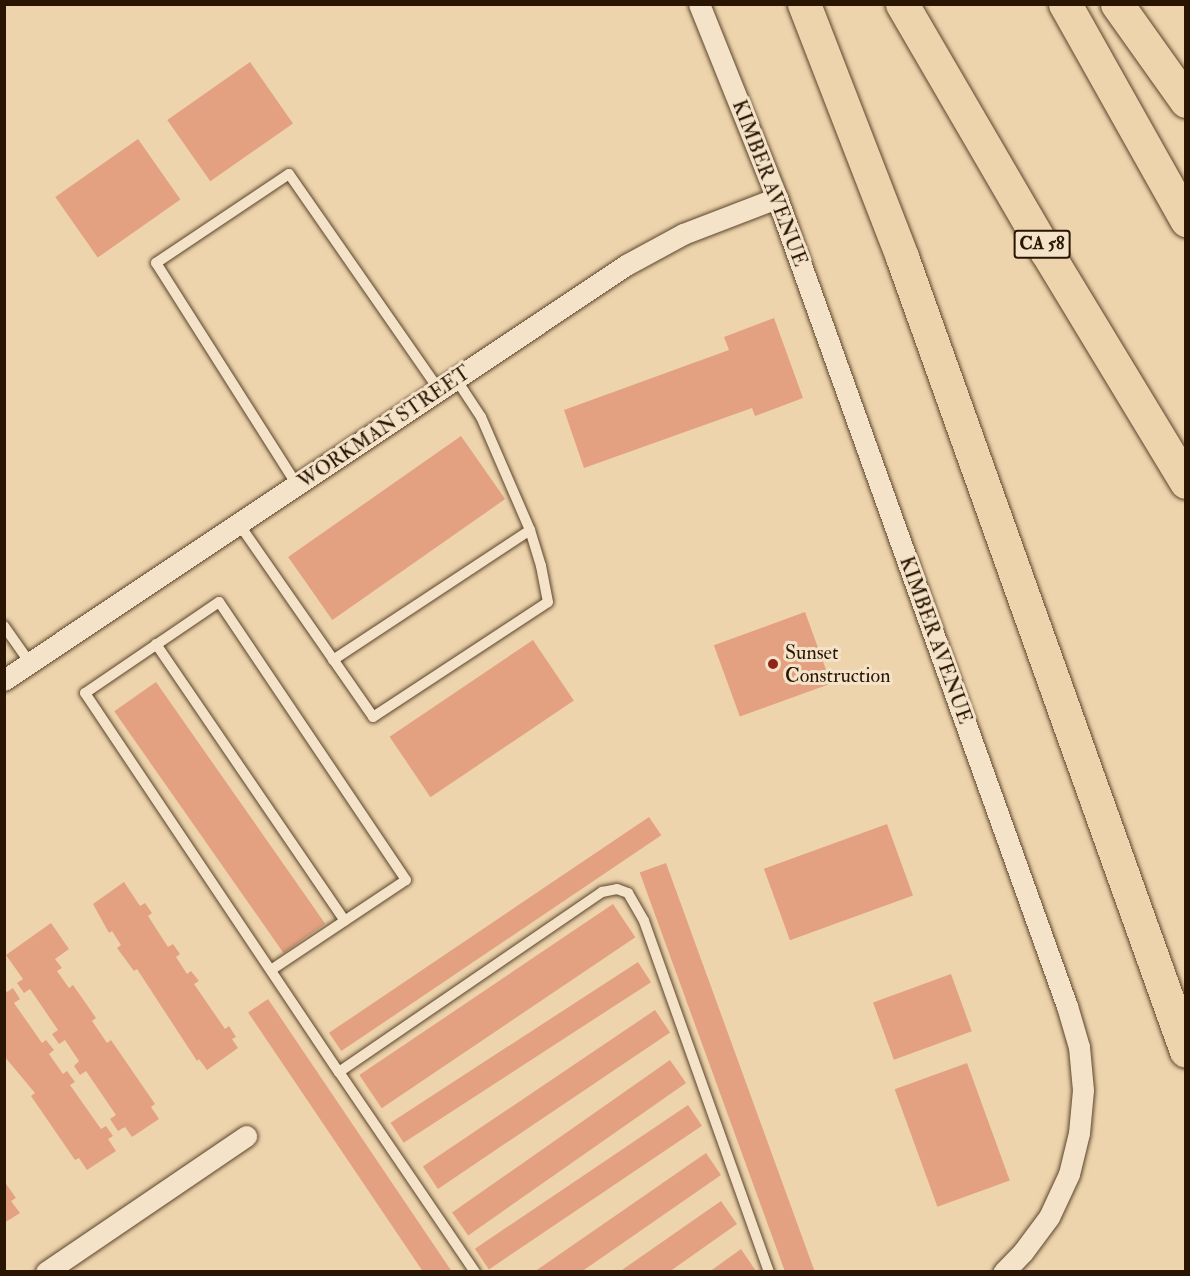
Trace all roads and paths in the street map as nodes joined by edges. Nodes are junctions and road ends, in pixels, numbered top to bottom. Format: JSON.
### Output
{"nodes":[{"id":1,"x":699,"y":4,"type":"edge"},
{"id":2,"x":804,"y":4,"type":"edge"},
{"id":3,"x":902,"y":4,"type":"edge"},
{"id":4,"x":1065,"y":4,"type":"edge"},
{"id":5,"x":1117,"y":4,"type":"edge"},
{"id":6,"x":1185,"y":101,"type":"edge"},
{"id":7,"x":777,"y":198,"type":"junction"},
{"id":8,"x":1185,"y":220,"type":"edge"},
{"id":9,"x":447,"y":384,"type":"junction"},
{"id":10,"x":1185,"y":482,"type":"edge"},
{"id":11,"x":297,"y":485,"type":"junction"},
{"id":12,"x":239,"y":524,"type":"junction"},
{"id":13,"x":530,"y":530,"type":"junction"},
{"id":14,"x":4,"y":626,"type":"edge"},
{"id":15,"x":156,"y":644,"type":"junction"},
{"id":16,"x":333,"y":660,"type":"junction"},
{"id":17,"x":30,"y":663,"type":"junction"},
{"id":18,"x":4,"y":680,"type":"edge"},
{"id":19,"x":345,"y":921,"type":"junction"},
{"id":20,"x":271,"y":970,"type":"junction"},
{"id":21,"x":1185,"y":1051,"type":"edge"},
{"id":22,"x":339,"y":1072,"type":"junction"},
{"id":23,"x":246,"y":1136,"type":"dead end"},
{"id":24,"x":57,"y":1269,"type":"edge"},
{"id":25,"x":475,"y":1272,"type":"edge"},
{"id":26,"x":769,"y":1272,"type":"edge"},
{"id":27,"x":1004,"y":1272,"type":"edge"}],
"edges":[{"from":1,"to":7,"type":"street","name":"KIMBER AVENUE"},
{"from":2,"to":21,"type":"highway"},
{"from":3,"to":10,"type":"highway","number":"CA 58"},
{"from":4,"to":8,"type":"highway"},
{"from":5,"to":6,"type":"highway"},
{"from":7,"to":9,"type":"street","name":"WORKMAN STREET"},
{"from":7,"to":27,"type":"street","name":"KIMBER AVENUE"},
{"from":9,"to":11,"type":"street","name":"WORKMAN STREET"},
{"from":9,"to":11,"type":"lane"},
{"from":9,"to":13,"type":"lane"},
{"from":11,"to":12,"type":"street","name":"WORKMAN STREET"},
{"from":12,"to":16,"type":"lane"},
{"from":12,"to":17,"type":"street","name":"WORKMAN STREET"},
{"from":13,"to":16,"type":"lane"},
{"from":13,"to":16,"type":"lane"},
{"from":14,"to":17,"type":"lane"},
{"from":15,"to":19,"type":"lane"},
{"from":15,"to":19,"type":"lane"},
{"from":15,"to":20,"type":"lane"},
{"from":17,"to":18,"type":"street","name":"WORKMAN STREET"},
{"from":19,"to":20,"type":"lane"},
{"from":20,"to":22,"type":"lane"},
{"from":22,"to":25,"type":"lane"},
{"from":22,"to":26,"type":"lane"},
{"from":23,"to":24,"type":"street"}]}
